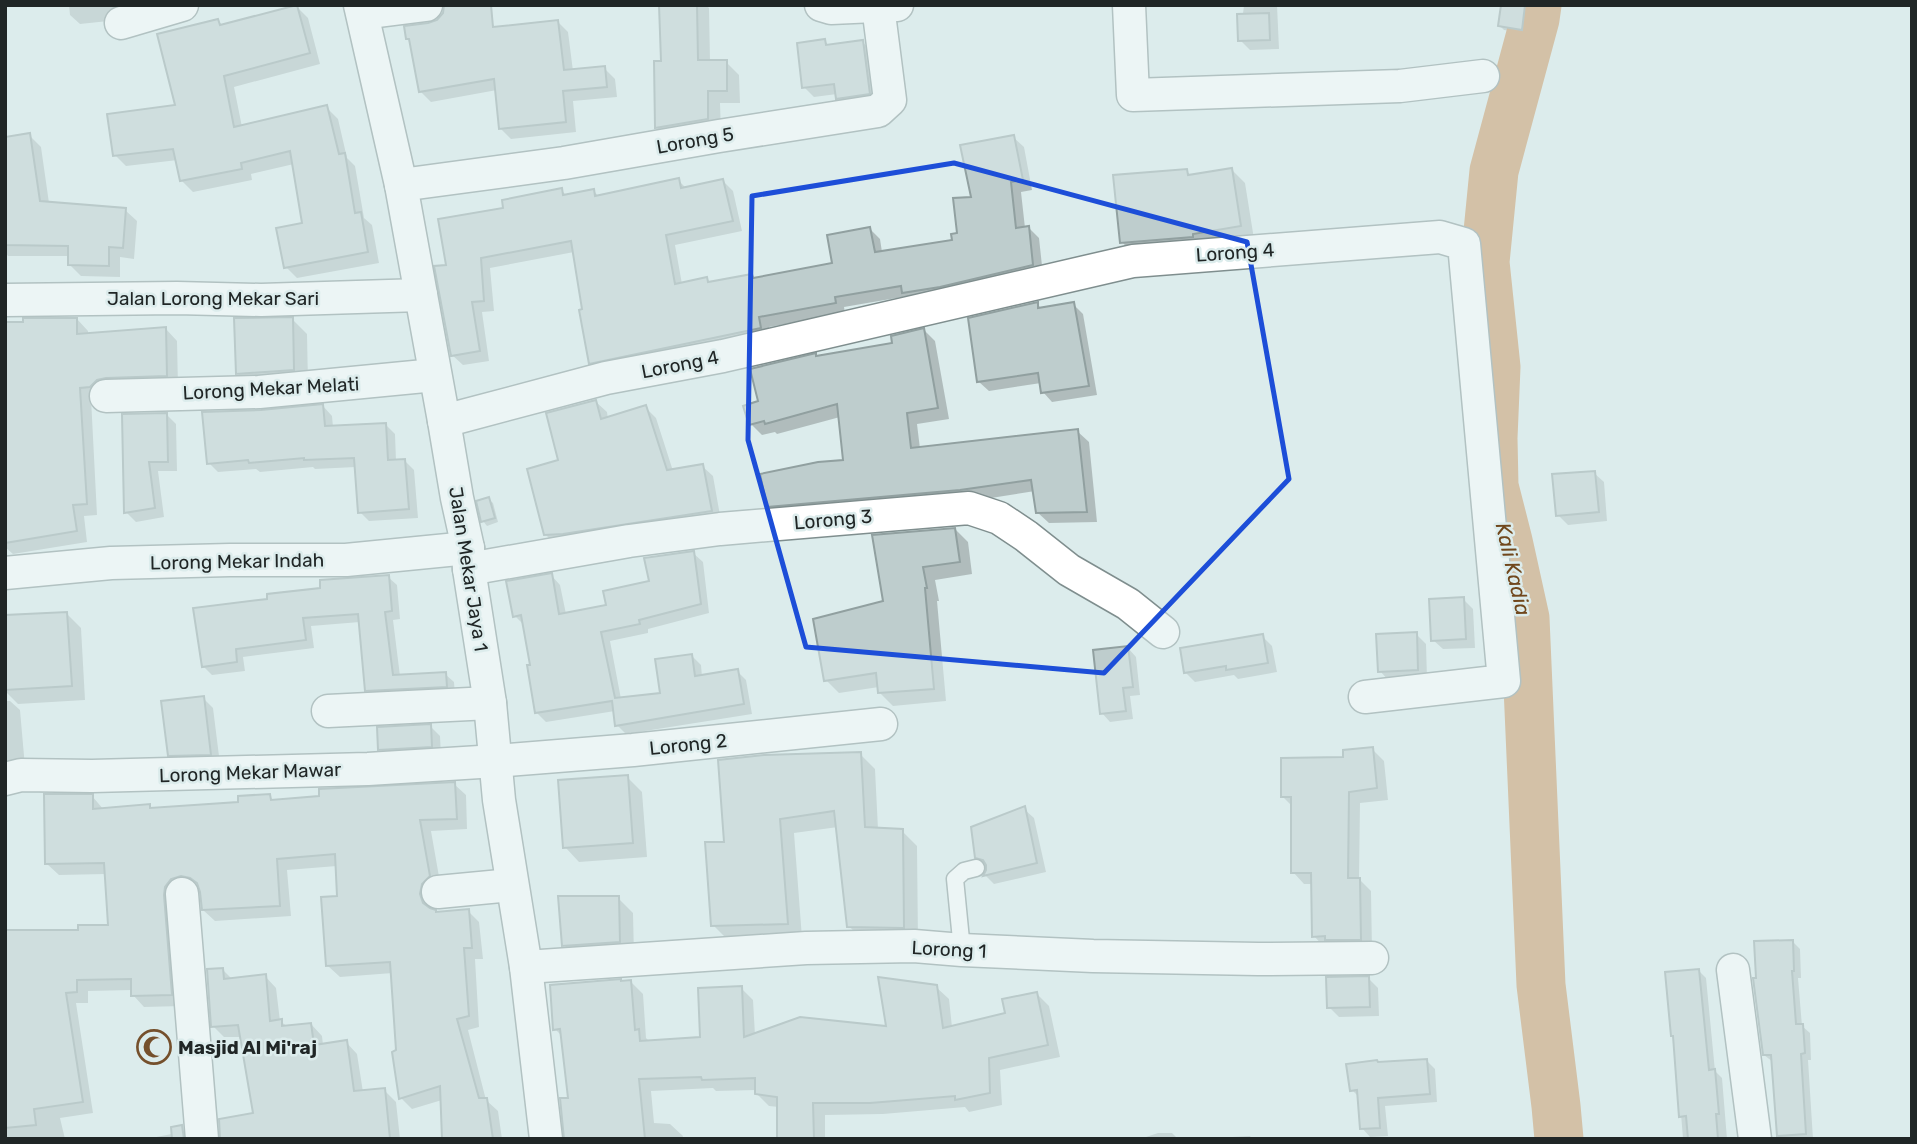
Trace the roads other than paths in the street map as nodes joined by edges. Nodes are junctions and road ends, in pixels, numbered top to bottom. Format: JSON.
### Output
{"nodes":[{"id":1,"x":182,"y":5,"type":"edge"},
{"id":2,"x":426,"y":5,"type":"edge"},
{"id":3,"x":821,"y":5,"type":"edge"},
{"id":4,"x":898,"y":5,"type":"edge"},
{"id":5,"x":1129,"y":5,"type":"edge"},
{"id":6,"x":878,"y":6,"type":"edge"},
{"id":7,"x":362,"y":9,"type":"edge"},
{"id":8,"x":121,"y":23,"type":"dead end"},
{"id":9,"x":1483,"y":76,"type":"dead end"},
{"id":10,"x":401,"y":186,"type":"junction"},
{"id":11,"x":421,"y":295,"type":"junction"},
{"id":12,"x":5,"y":300,"type":"edge"},
{"id":13,"x":435,"y":375,"type":"junction"},
{"id":14,"x":106,"y":396,"type":"dead end"},
{"id":15,"x":444,"y":421,"type":"junction"},
{"id":16,"x":468,"y":558,"type":"junction"},
{"id":17,"x":5,"y":573,"type":"edge"},
{"id":18,"x":1163,"y":632,"type":"dead end"},
{"id":19,"x":1365,"y":696,"type":"dead end"},
{"id":20,"x":490,"y":703,"type":"junction"},
{"id":21,"x":328,"y":711,"type":"dead end"},
{"id":22,"x":881,"y":724,"type":"dead end"},
{"id":23,"x":496,"y":761,"type":"junction"},
{"id":24,"x":5,"y":779,"type":"edge"},
{"id":25,"x":976,"y":869,"type":"dead end"},
{"id":26,"x":512,"y":885,"type":"junction"},
{"id":27,"x":438,"y":892,"type":"dead end"},
{"id":28,"x":182,"y":894,"type":"dead end"},
{"id":29,"x":962,"y":950,"type":"junction"},
{"id":30,"x":1372,"y":958,"type":"dead end"},
{"id":31,"x":526,"y":967,"type":"junction"},
{"id":32,"x":1733,"y":970,"type":"dead end"},
{"id":33,"x":202,"y":1139,"type":"edge"},
{"id":34,"x":546,"y":1139,"type":"edge"},
{"id":35,"x":1755,"y":1139,"type":"edge"}],
"edges":[{"from":1,"to":8,"type":"street"},
{"from":2,"to":7,"type":"street"},
{"from":3,"to":6,"type":"street"},
{"from":4,"to":6,"type":"street"},
{"from":5,"to":9,"type":"street"},
{"from":6,"to":10,"type":"street","name":"Lorong 5"},
{"from":7,"to":10,"type":"street","name":"Jalan Mekar Jaya 1"},
{"from":10,"to":11,"type":"street","name":"Jalan Mekar Jaya 1"},
{"from":11,"to":12,"type":"street","name":"Jalan Lorong Mekar Sari"},
{"from":11,"to":13,"type":"street","name":"Jalan Mekar Jaya 1"},
{"from":13,"to":14,"type":"street","name":"Lorong Mekar Melati"},
{"from":13,"to":15,"type":"street","name":"Jalan Mekar Jaya 1"},
{"from":15,"to":16,"type":"street","name":"Jalan Mekar Jaya 1"},
{"from":15,"to":19,"type":"street","name":"Lorong 4"},
{"from":16,"to":17,"type":"street","name":"Lorong Mekar Indah"},
{"from":16,"to":18,"type":"street","name":"Lorong 3"},
{"from":16,"to":20,"type":"street","name":"Jalan Mekar Jaya 1"},
{"from":20,"to":21,"type":"street"},
{"from":20,"to":23,"type":"street","name":"Jalan Mekar Jaya 1"},
{"from":22,"to":23,"type":"street","name":"Lorong 2"},
{"from":23,"to":24,"type":"street","name":"Lorong Mekar Mawar"},
{"from":23,"to":26,"type":"street","name":"Jalan Mekar Jaya 1"},
{"from":25,"to":29,"type":"lane"},
{"from":26,"to":27,"type":"street"},
{"from":26,"to":31,"type":"street","name":"Jalan Mekar Jaya 1"},
{"from":28,"to":33,"type":"street"},
{"from":29,"to":30,"type":"street","name":"Lorong 1"},
{"from":29,"to":31,"type":"street","name":"Lorong 1"},
{"from":31,"to":34,"type":"street","name":"Jalan Mekar Jaya 1"},
{"from":32,"to":35,"type":"street"}]}
